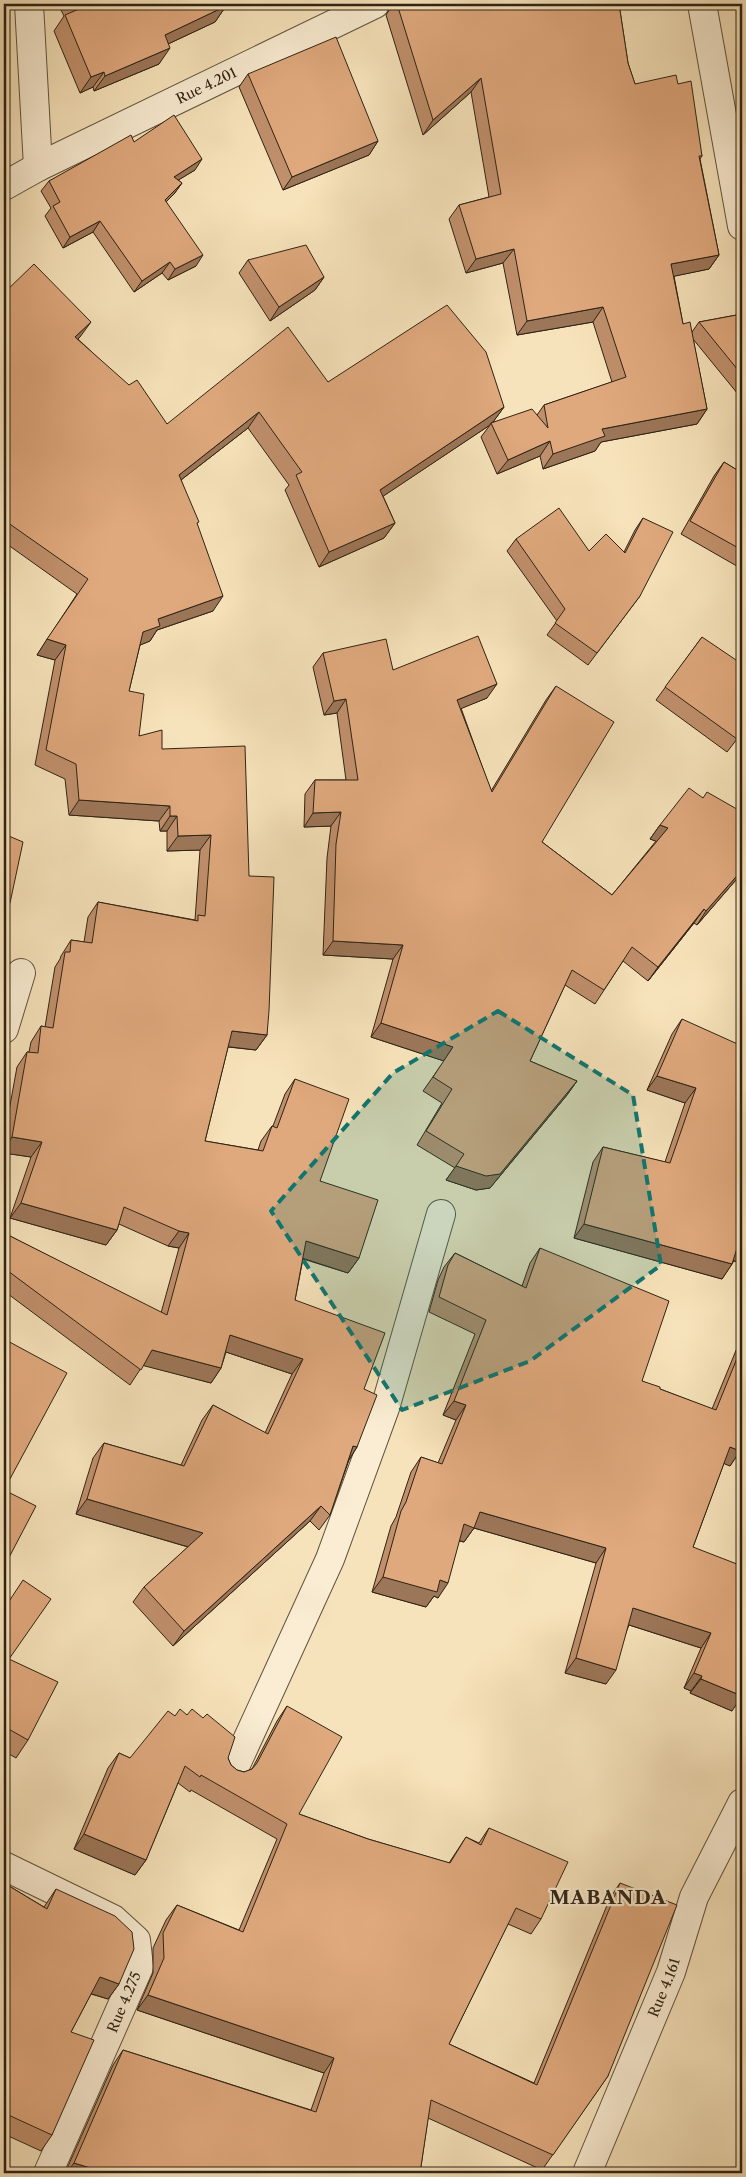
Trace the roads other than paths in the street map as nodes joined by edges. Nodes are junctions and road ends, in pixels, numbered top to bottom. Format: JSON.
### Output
{"nodes":[{"id":1,"x":29,"y":4,"type":"edge"},
{"id":2,"x":375,"y":4,"type":"edge"},
{"id":3,"x":702,"y":4,"type":"edge"},
{"id":4,"x":38,"y":167,"type":"junction"},
{"id":5,"x":4,"y":186,"type":"edge"},
{"id":6,"x":742,"y":226,"type":"edge"},
{"id":7,"x":21,"y":972,"type":"dead end"},
{"id":8,"x":4,"y":1029,"type":"edge"},
{"id":9,"x":441,"y":1214,"type":"dead end"},
{"id":10,"x":233,"y":1771,"type":"edge"},
{"id":11,"x":742,"y":1803,"type":"edge"},
{"id":12,"x":4,"y":1866,"type":"edge"},
{"id":13,"x":48,"y":2173,"type":"edge"},
{"id":14,"x":587,"y":2173,"type":"edge"}],
"edges":[{"from":1,"to":4,"type":"street"},
{"from":2,"to":4,"type":"street","name":"Rue 4.201"},
{"from":3,"to":6,"type":"street"},
{"from":4,"to":5,"type":"street","name":"Rue 4.201"},
{"from":7,"to":8,"type":"street"},
{"from":9,"to":10,"type":"street"},
{"from":11,"to":14,"type":"street","name":"Rue 4.161"},
{"from":12,"to":13,"type":"street","name":"Rue 4.275"}]}
